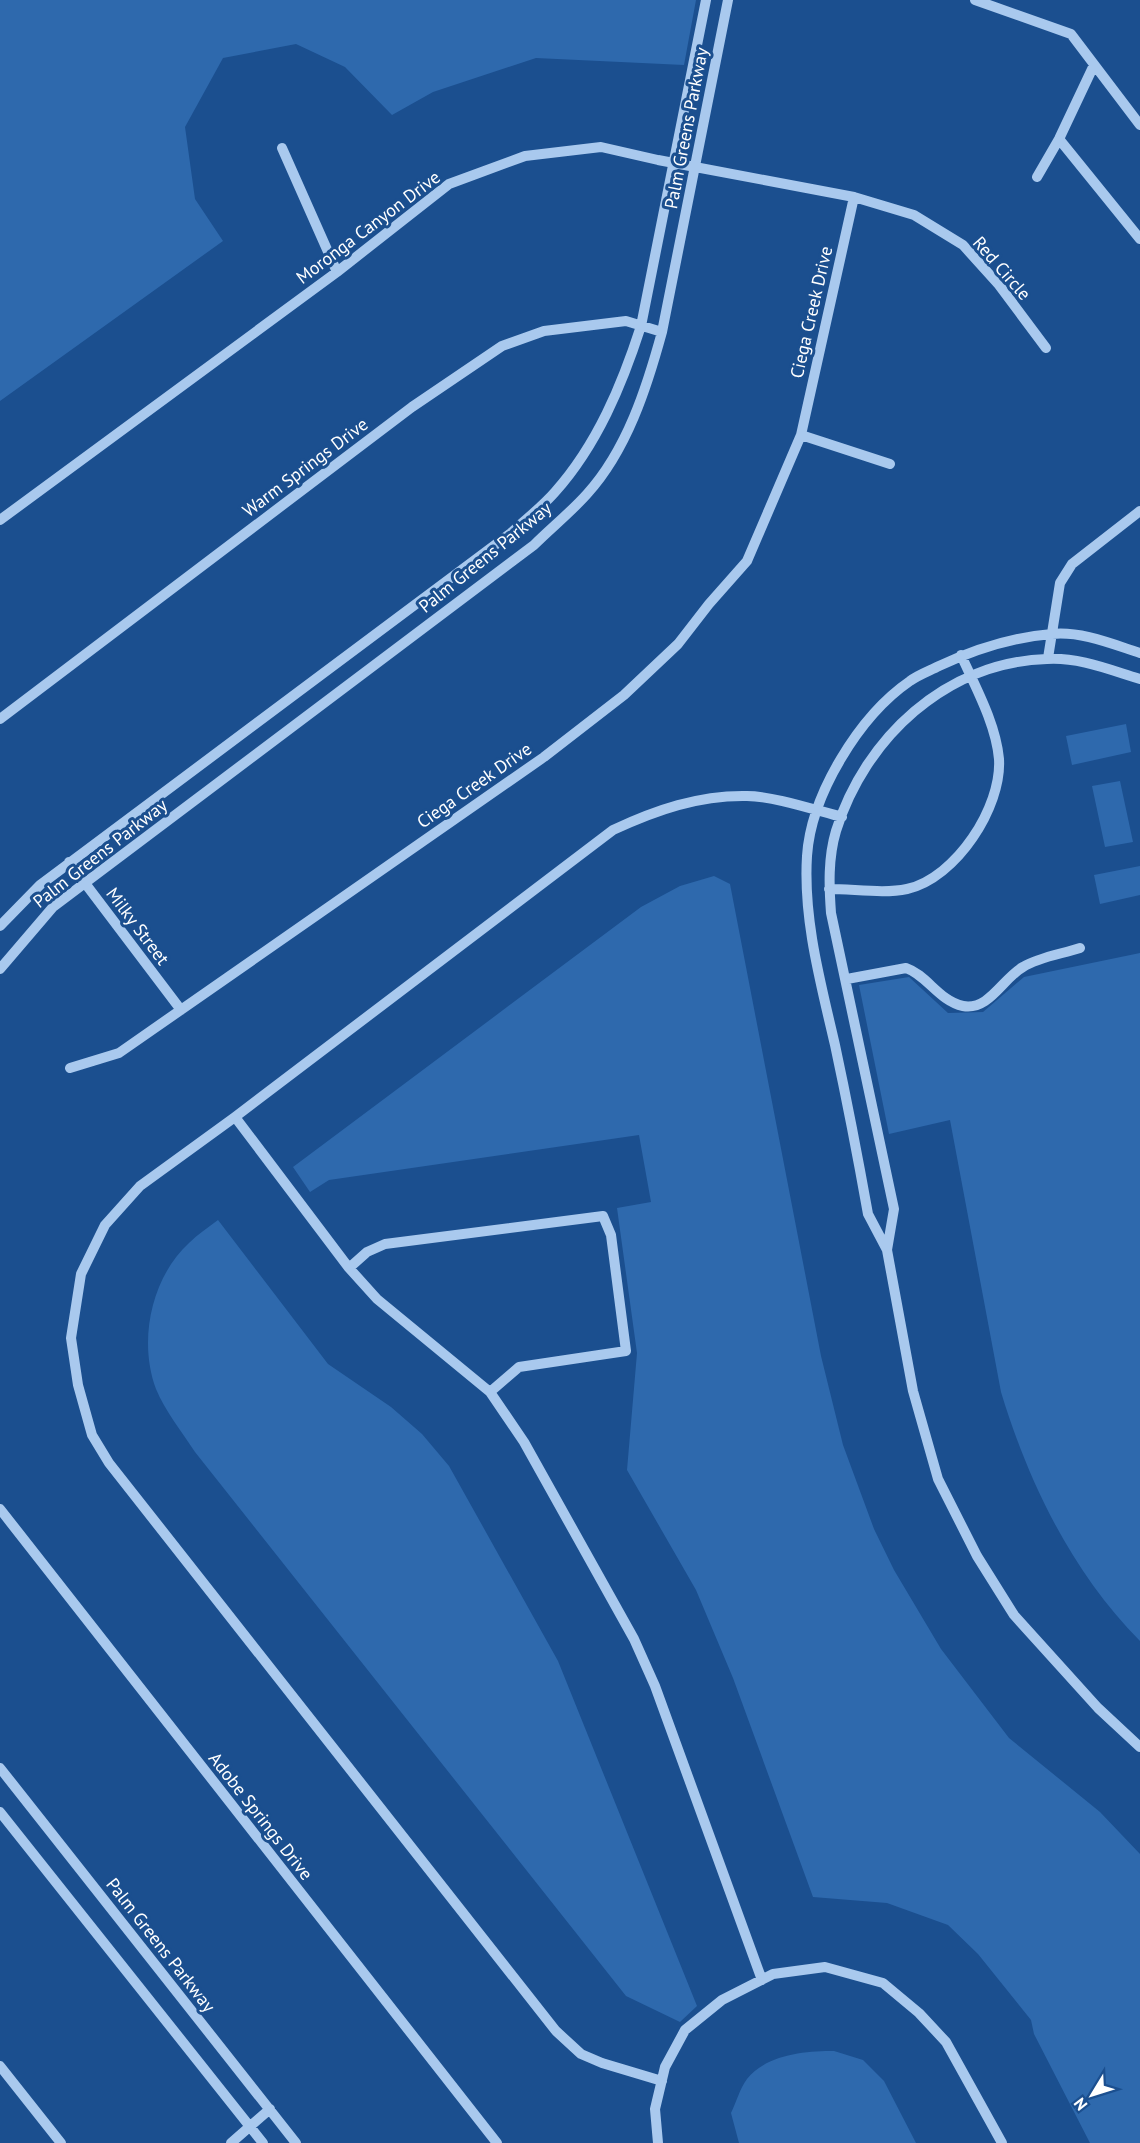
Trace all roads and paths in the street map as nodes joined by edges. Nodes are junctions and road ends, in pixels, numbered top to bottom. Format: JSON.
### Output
{"nodes":[{"id":1,"x":706,"y":0,"type":"edge"},
{"id":2,"x":728,"y":0,"type":"edge"},
{"id":3,"x":975,"y":0,"type":"edge"},
{"id":4,"x":1094,"y":65,"type":"junction"},
{"id":5,"x":1140,"y":125,"type":"edge"},
{"id":6,"x":1059,"y":139,"type":"junction"},
{"id":7,"x":282,"y":148,"type":"dead end"},
{"id":8,"x":674,"y":163,"type":"junction"},
{"id":9,"x":695,"y":167,"type":"junction"},
{"id":10,"x":1037,"y":177,"type":"dead end"},
{"id":11,"x":854,"y":197,"type":"junction"},
{"id":12,"x":1140,"y":239,"type":"edge"},
{"id":13,"x":337,"y":272,"type":"junction"},
{"id":14,"x":641,"y":326,"type":"junction"},
{"id":15,"x":662,"y":332,"type":"junction"},
{"id":16,"x":1046,"y":348,"type":"dead end"},
{"id":17,"x":801,"y":435,"type":"junction"},
{"id":18,"x":890,"y":464,"type":"dead end"},
{"id":19,"x":1140,"y":511,"type":"edge"},
{"id":20,"x":0,"y":520,"type":"edge"},
{"id":21,"x":1053,"y":633,"type":"junction"},
{"id":22,"x":1140,"y":652,"type":"edge"},
{"id":23,"x":961,"y":656,"type":"junction"},
{"id":24,"x":1048,"y":658,"type":"junction"},
{"id":25,"x":970,"y":676,"type":"junction"},
{"id":26,"x":1140,"y":679,"type":"edge"},
{"id":27,"x":0,"y":719,"type":"edge"},
{"id":28,"x":815,"y":810,"type":"junction"},
{"id":29,"x":842,"y":817,"type":"junction"},
{"id":30,"x":69,"y":862,"type":"junction"},
{"id":31,"x":85,"y":882,"type":"junction"},
{"id":32,"x":829,"y":889,"type":"junction"},
{"id":33,"x":0,"y":926,"type":"edge"},
{"id":34,"x":1080,"y":948,"type":"dead end"},
{"id":35,"x":0,"y":969,"type":"edge"},
{"id":36,"x":847,"y":979,"type":"junction"},
{"id":37,"x":180,"y":1010,"type":"junction"},
{"id":38,"x":70,"y":1068,"type":"dead end"},
{"id":39,"x":235,"y":1117,"type":"junction"},
{"id":40,"x":887,"y":1250,"type":"junction"},
{"id":41,"x":349,"y":1268,"type":"junction"},
{"id":42,"x":490,"y":1392,"type":"junction"},
{"id":43,"x":0,"y":1509,"type":"edge"},
{"id":44,"x":1140,"y":1747,"type":"edge"},
{"id":45,"x":0,"y":1768,"type":"edge"},
{"id":46,"x":0,"y":1812,"type":"edge"},
{"id":47,"x":762,"y":1980,"type":"junction"},
{"id":48,"x":0,"y":2066,"type":"edge"},
{"id":49,"x":662,"y":2081,"type":"junction"},
{"id":50,"x":270,"y":2109,"type":"junction"},
{"id":51,"x":250,"y":2127,"type":"junction"},
{"id":52,"x":61,"y":2143,"type":"edge"},
{"id":53,"x":231,"y":2143,"type":"edge"},
{"id":54,"x":263,"y":2143,"type":"edge"},
{"id":55,"x":296,"y":2143,"type":"edge"},
{"id":56,"x":497,"y":2143,"type":"edge"},
{"id":57,"x":658,"y":2143,"type":"edge"},
{"id":58,"x":1002,"y":2143,"type":"edge"}],
"edges":[{"from":1,"to":8,"type":"street","name":"Palm Greens Parkway"},
{"from":2,"to":9,"type":"street","name":"Palm Greens Parkway"},
{"from":3,"to":4,"type":"street"},
{"from":4,"to":5,"type":"street"},
{"from":4,"to":6,"type":"street"},
{"from":6,"to":10,"type":"street"},
{"from":6,"to":12,"type":"street"},
{"from":7,"to":13,"type":"street"},
{"from":8,"to":9,"type":"street","name":"Moronga Canyon Drive"},
{"from":8,"to":13,"type":"street","name":"Moronga Canyon Drive"},
{"from":8,"to":14,"type":"street","name":"Palm Greens Parkway"},
{"from":9,"to":11,"type":"street","name":"Moronga Canyon Drive"},
{"from":9,"to":15,"type":"street","name":"Palm Greens Parkway"},
{"from":11,"to":16,"type":"street","name":"Red Circle"},
{"from":11,"to":17,"type":"street","name":"Ciega Creek Drive"},
{"from":13,"to":20,"type":"street","name":"Moronga Canyon Drive"},
{"from":14,"to":15,"type":"street","name":"Warm Springs Drive"},
{"from":14,"to":27,"type":"street","name":"Warm Springs Drive"},
{"from":14,"to":30,"type":"street","name":"Palm Greens Parkway"},
{"from":15,"to":31,"type":"street","name":"Palm Greens Parkway"},
{"from":17,"to":18,"type":"street"},
{"from":17,"to":37,"type":"street","name":"Ciega Creek Drive"},
{"from":19,"to":21,"type":"street"},
{"from":21,"to":22,"type":"street"},
{"from":21,"to":23,"type":"street"},
{"from":21,"to":24,"type":"street"},
{"from":23,"to":25,"type":"street"},
{"from":23,"to":28,"type":"street"},
{"from":24,"to":25,"type":"street"},
{"from":24,"to":26,"type":"street"},
{"from":25,"to":29,"type":"street"},
{"from":25,"to":32,"type":"street"},
{"from":28,"to":29,"type":"street"},
{"from":28,"to":39,"type":"street"},
{"from":28,"to":40,"type":"street"},
{"from":29,"to":32,"type":"street"},
{"from":30,"to":31,"type":"street","name":"Milky Street"},
{"from":30,"to":33,"type":"street","name":"Palm Greens Parkway"},
{"from":31,"to":35,"type":"street","name":"Palm Greens Parkway"},
{"from":31,"to":37,"type":"street","name":"Milky Street"},
{"from":32,"to":36,"type":"street"},
{"from":34,"to":36,"type":"street"},
{"from":36,"to":40,"type":"street"},
{"from":37,"to":38,"type":"street","name":"Ciega Creek Drive"},
{"from":39,"to":41,"type":"street"},
{"from":39,"to":49,"type":"street"},
{"from":40,"to":44,"type":"street"},
{"from":41,"to":42,"type":"street"},
{"from":41,"to":42,"type":"street"},
{"from":42,"to":47,"type":"street"},
{"from":43,"to":56,"type":"street","name":"Adobe Springs Drive"},
{"from":45,"to":50,"type":"street","name":"Palm Greens Parkway"},
{"from":46,"to":51,"type":"street"},
{"from":47,"to":49,"type":"street"},
{"from":47,"to":58,"type":"street"},
{"from":48,"to":52,"type":"street"},
{"from":49,"to":57,"type":"street"},
{"from":50,"to":51,"type":"street"},
{"from":50,"to":55,"type":"street","name":"Palm Greens Parkway"},
{"from":51,"to":53,"type":"street"},
{"from":51,"to":54,"type":"street"}]}
